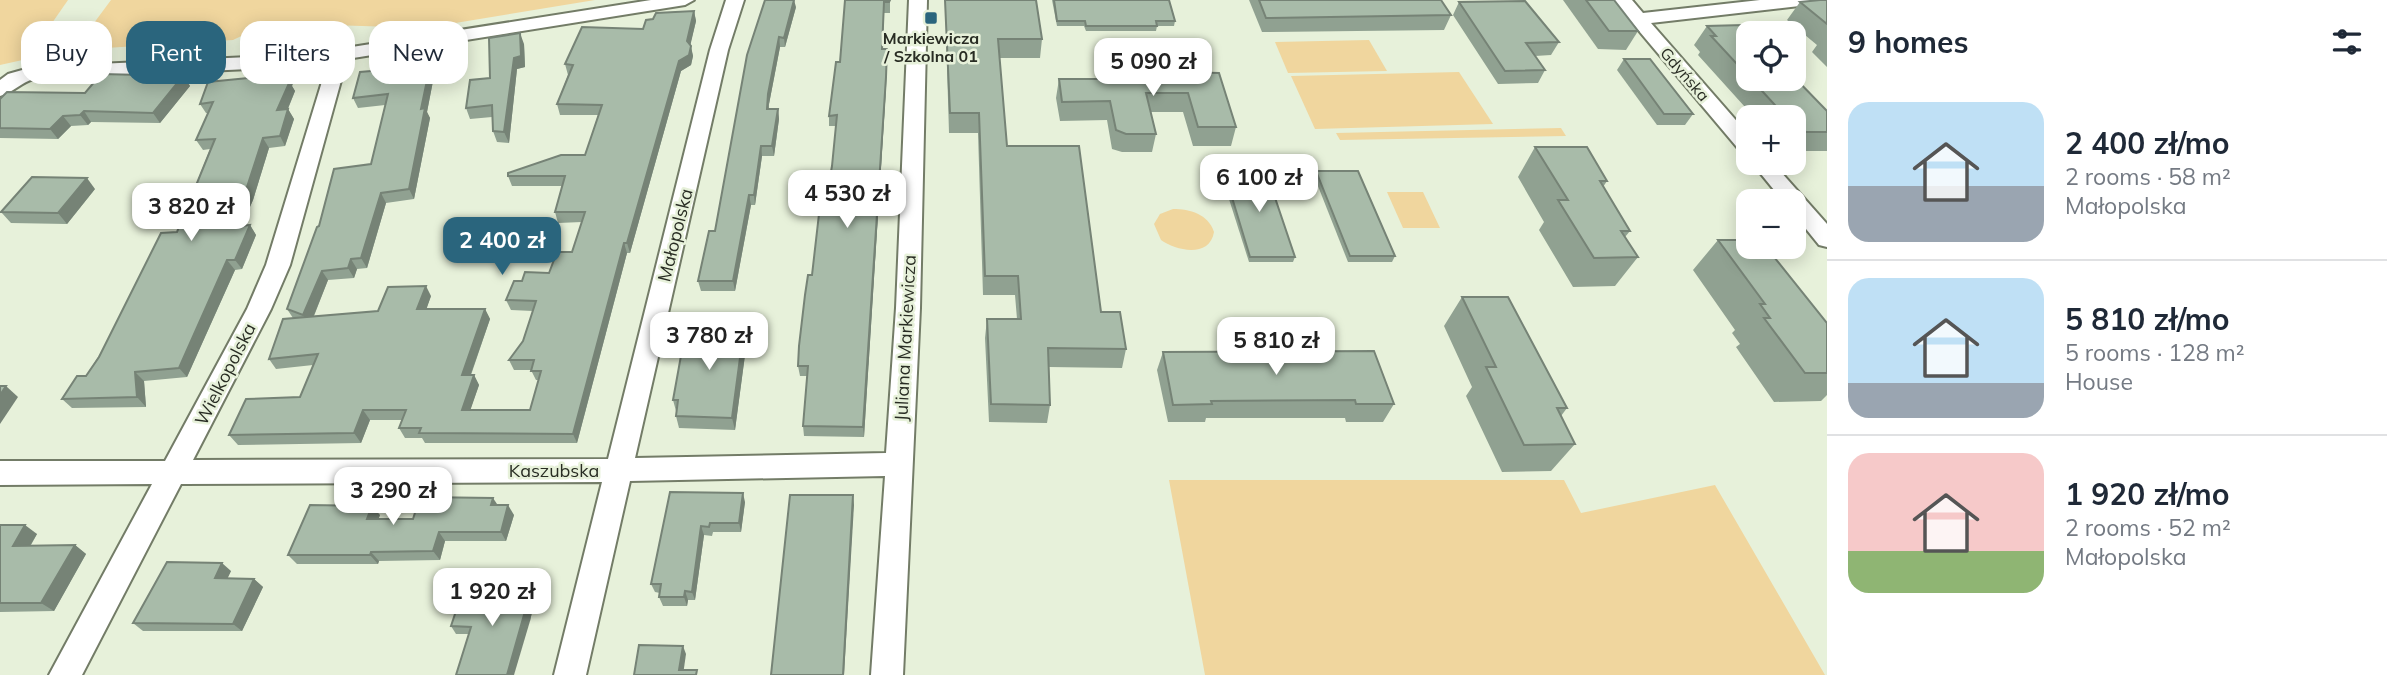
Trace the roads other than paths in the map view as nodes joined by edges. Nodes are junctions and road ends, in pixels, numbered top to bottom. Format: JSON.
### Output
{"nodes":[{"id":1,"x":685,"y":0,"type":"edge"},
{"id":2,"x":735,"y":0,"type":"edge"},
{"id":3,"x":918,"y":0,"type":"edge"},
{"id":4,"x":1622,"y":0,"type":"edge"},
{"id":5,"x":1808,"y":0,"type":"edge"},
{"id":6,"x":1638,"y":19,"type":"junction"},
{"id":7,"x":355,"y":52,"type":"edge"},
{"id":8,"x":240,"y":63,"type":"edge"},
{"id":9,"x":8,"y":84,"type":"edge"},
{"id":10,"x":331,"y":84,"type":"edge"},
{"id":11,"x":1736,"y":133,"type":"edge"},
{"id":12,"x":1772,"y":175,"type":"edge"},
{"id":13,"x":1827,"y":239,"type":"edge"},
{"id":14,"x":898,"y":464,"type":"junction"},
{"id":15,"x":618,"y":470,"type":"junction"},
{"id":16,"x":175,"y":472,"type":"junction"},
{"id":17,"x":0,"y":473,"type":"edge"},
{"id":18,"x":65,"y":675,"type":"edge"},
{"id":19,"x":569,"y":675,"type":"edge"},
{"id":20,"x":887,"y":675,"type":"edge"}],
"edges":[{"from":1,"to":7,"type":"street"},
{"from":2,"to":15,"type":"street","name":"Małopolska"},
{"from":3,"to":14,"type":"street","name":"Juliana Markiewicza"},
{"from":4,"to":6,"type":"street","name":"Gdyńska"},
{"from":5,"to":6,"type":"street"},
{"from":6,"to":11,"type":"street","name":"Gdyńska"},
{"from":8,"to":9,"type":"street"},
{"from":10,"to":16,"type":"street","name":"Wielkopolska"},
{"from":12,"to":13,"type":"street"},
{"from":14,"to":15,"type":"street","name":"Kaszubska"},
{"from":14,"to":20,"type":"street","name":"Juliana Markiewicza"},
{"from":15,"to":16,"type":"street","name":"Kaszubska"},
{"from":15,"to":19,"type":"street","name":"Małopolska"},
{"from":16,"to":17,"type":"street","name":"Kaszubska"},
{"from":16,"to":18,"type":"street","name":"Wielkopolska"}]}
